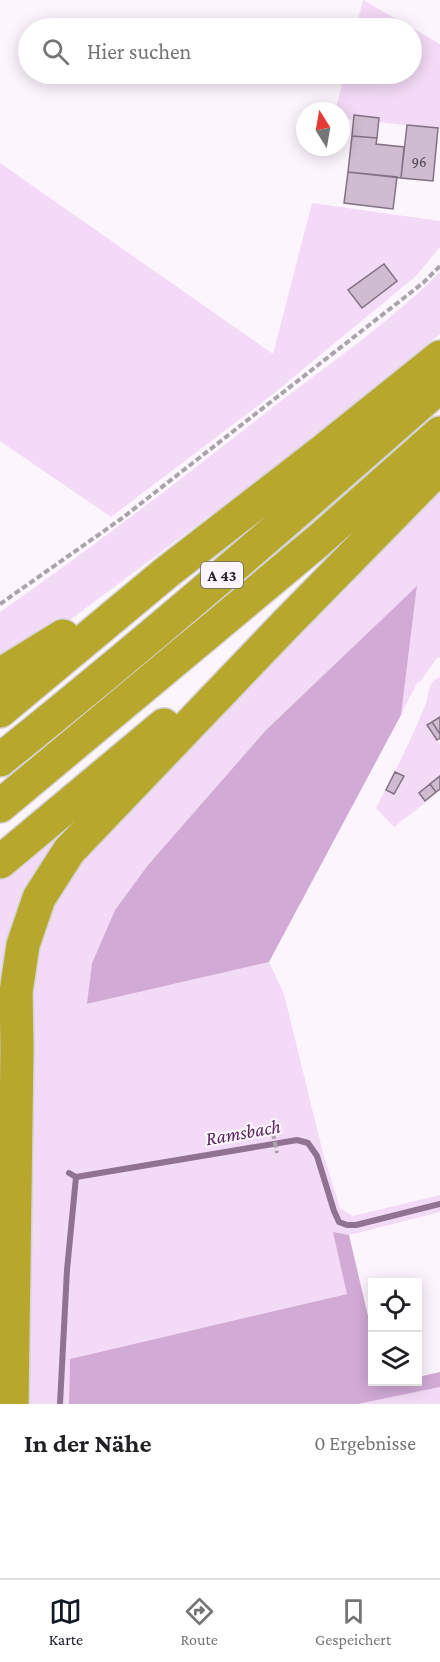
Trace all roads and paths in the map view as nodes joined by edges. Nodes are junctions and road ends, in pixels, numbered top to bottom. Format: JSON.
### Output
{"nodes":[{"id":1,"x":440,"y":266,"type":"edge"},
{"id":2,"x":440,"y":357,"type":"edge"},
{"id":3,"x":440,"y":386,"type":"edge"},
{"id":4,"x":440,"y":433,"type":"edge"},
{"id":5,"x":440,"y":467,"type":"edge"},
{"id":6,"x":167,"y":572,"type":"junction"},
{"id":7,"x":0,"y":604,"type":"edge"},
{"id":8,"x":286,"y":624,"type":"junction"},
{"id":9,"x":0,"y":675,"type":"edge"},
{"id":10,"x":0,"y":711,"type":"edge"},
{"id":11,"x":0,"y":760,"type":"edge"},
{"id":12,"x":0,"y":806,"type":"edge"},
{"id":13,"x":0,"y":862,"type":"edge"},
{"id":14,"x":273,"y":1133,"type":"dead end"},
{"id":15,"x":277,"y":1153,"type":"dead end"},
{"id":16,"x":12,"y":1404,"type":"edge"}],
"edges":[{"from":1,"to":7,"type":"path"},
{"from":2,"to":6,"type":"highway"},
{"from":3,"to":11,"type":"highway","number":"A 43"},
{"from":4,"to":12,"type":"highway","number":"A 43"},
{"from":5,"to":8,"type":"highway"},
{"from":6,"to":9,"type":"highway"},
{"from":6,"to":10,"type":"highway"},
{"from":8,"to":13,"type":"highway"},
{"from":8,"to":16,"type":"highway"},
{"from":14,"to":15,"type":"path"}]}
